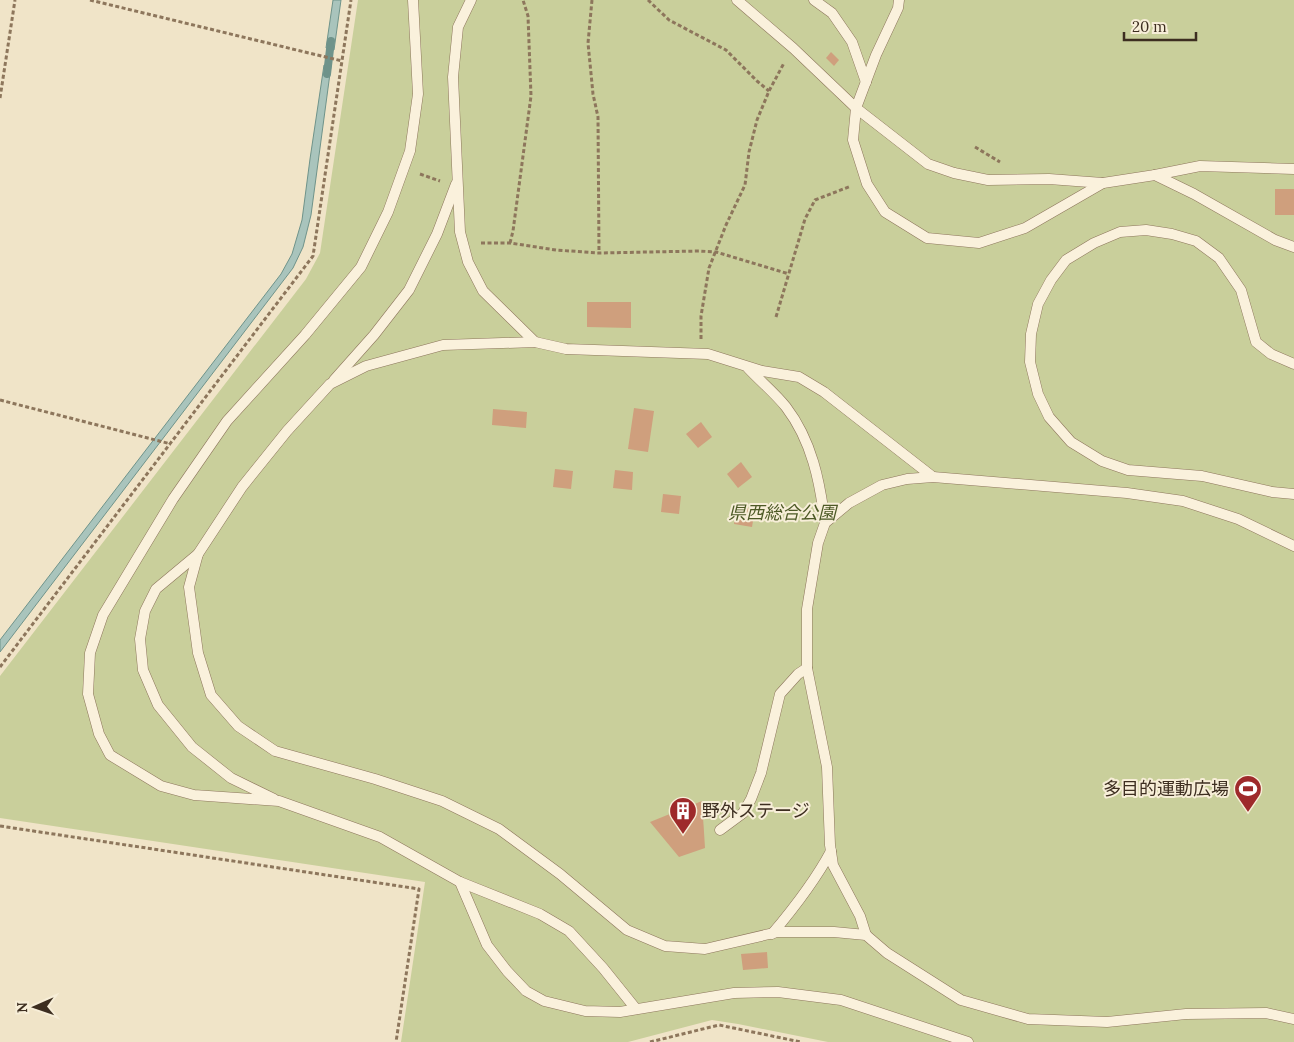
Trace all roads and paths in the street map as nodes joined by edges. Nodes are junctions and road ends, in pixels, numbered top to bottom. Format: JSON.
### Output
{"nodes":[{"id":1,"x":15,"y":0,"type":"edge"},
{"id":2,"x":90,"y":0,"type":"edge"},
{"id":3,"x":351,"y":0,"type":"edge"},
{"id":4,"x":413,"y":0,"type":"edge"},
{"id":5,"x":471,"y":0,"type":"edge"},
{"id":6,"x":523,"y":0,"type":"edge"},
{"id":7,"x":592,"y":0,"type":"edge"},
{"id":8,"x":648,"y":0,"type":"edge"},
{"id":9,"x":737,"y":0,"type":"edge"},
{"id":10,"x":814,"y":0,"type":"edge"},
{"id":11,"x":899,"y":0,"type":"edge"},
{"id":12,"x":793,"y":48,"type":"junction"},
{"id":13,"x":342,"y":61,"type":"junction"},
{"id":14,"x":866,"y":82,"type":"junction"},
{"id":15,"x":769,"y":91,"type":"junction"},
{"id":16,"x":0,"y":98,"type":"edge"},
{"id":17,"x":856,"y":108,"type":"junction"},
{"id":18,"x":404,"y":169,"type":"junction"},
{"id":19,"x":1294,"y":169,"type":"edge"},
{"id":20,"x":1155,"y":176,"type":"junction"},
{"id":21,"x":866,"y":180,"type":"junction"},
{"id":22,"x":1103,"y":182,"type":"junction"},
{"id":23,"x":456,"y":184,"type":"junction"},
{"id":24,"x":510,"y":242,"type":"junction"},
{"id":25,"x":464,"y":245,"type":"junction"},
{"id":26,"x":1294,"y":247,"type":"edge"},
{"id":27,"x":600,"y":252,"type":"junction"},
{"id":28,"x":716,"y":252,"type":"junction"},
{"id":29,"x":789,"y":274,"type":"junction"},
{"id":30,"x":776,"y":317,"type":"dead end"},
{"id":31,"x":535,"y":342,"type":"junction"},
{"id":32,"x":701,"y":354,"type":"junction"},
{"id":33,"x":1293,"y":363,"type":"edge"},
{"id":34,"x":746,"y":366,"type":"junction"},
{"id":35,"x":330,"y":384,"type":"junction"},
{"id":36,"x":0,"y":400,"type":"edge"},
{"id":37,"x":171,"y":444,"type":"junction"},
{"id":38,"x":933,"y":477,"type":"junction"},
{"id":39,"x":1294,"y":494,"type":"edge"},
{"id":40,"x":825,"y":524,"type":"junction"},
{"id":41,"x":1294,"y":546,"type":"edge"},
{"id":42,"x":198,"y":554,"type":"junction"},
{"id":43,"x":0,"y":667,"type":"edge"},
{"id":44,"x":808,"y":668,"type":"junction"},
{"id":45,"x":279,"y":801,"type":"junction"},
{"id":46,"x":0,"y":826,"type":"edge"},
{"id":47,"x":720,"y":830,"type":"dead end"},
{"id":48,"x":831,"y":851,"type":"junction"},
{"id":49,"x":460,"y":882,"type":"junction"},
{"id":50,"x":772,"y":934,"type":"junction"},
{"id":51,"x":866,"y":935,"type":"junction"},
{"id":52,"x":636,"y":1009,"type":"junction"},
{"id":53,"x":1294,"y":1018,"type":"edge"},
{"id":54,"x":396,"y":1042,"type":"edge"},
{"id":55,"x":650,"y":1042,"type":"edge"},
{"id":56,"x":801,"y":1042,"type":"edge"},
{"id":57,"x":968,"y":1042,"type":"edge"}],
"edges":[{"from":1,"to":16,"type":"path"},
{"from":2,"to":13,"type":"path"},
{"from":3,"to":13,"type":"path"},
{"from":4,"to":18,"type":"lane"},
{"from":5,"to":23,"type":"lane"},
{"from":6,"to":24,"type":"path"},
{"from":7,"to":27,"type":"path"},
{"from":8,"to":15,"type":"path"},
{"from":9,"to":12,"type":"lane"},
{"from":10,"to":14,"type":"lane"},
{"from":11,"to":14,"type":"lane"},
{"from":12,"to":15,"type":"path"},
{"from":12,"to":17,"type":"lane"},
{"from":13,"to":37,"type":"path"},
{"from":14,"to":17,"type":"lane"},
{"from":15,"to":28,"type":"path"},
{"from":17,"to":21,"type":"lane"},
{"from":17,"to":22,"type":"lane"},
{"from":18,"to":23,"type":"path"},
{"from":18,"to":45,"type":"lane"},
{"from":19,"to":20,"type":"lane"},
{"from":20,"to":22,"type":"lane"},
{"from":20,"to":26,"type":"lane"},
{"from":21,"to":22,"type":"lane"},
{"from":21,"to":29,"type":"path"},
{"from":23,"to":25,"type":"lane"},
{"from":23,"to":35,"type":"lane"},
{"from":24,"to":25,"type":"path"},
{"from":24,"to":27,"type":"path"},
{"from":25,"to":31,"type":"lane"},
{"from":27,"to":28,"type":"path"},
{"from":28,"to":29,"type":"path"},
{"from":28,"to":32,"type":"path"},
{"from":29,"to":30,"type":"path"},
{"from":31,"to":32,"type":"lane"},
{"from":31,"to":35,"type":"lane"},
{"from":32,"to":34,"type":"lane"},
{"from":33,"to":39,"type":"lane"},
{"from":34,"to":38,"type":"lane"},
{"from":34,"to":40,"type":"lane"},
{"from":35,"to":42,"type":"lane"},
{"from":36,"to":37,"type":"path"},
{"from":37,"to":43,"type":"path"},
{"from":38,"to":40,"type":"lane"},
{"from":38,"to":41,"type":"lane"},
{"from":40,"to":44,"type":"lane"},
{"from":42,"to":45,"type":"lane"},
{"from":42,"to":50,"type":"lane"},
{"from":44,"to":47,"type":"lane"},
{"from":44,"to":48,"type":"lane"},
{"from":45,"to":49,"type":"lane"},
{"from":46,"to":54,"type":"path"},
{"from":48,"to":50,"type":"lane"},
{"from":48,"to":51,"type":"lane"},
{"from":49,"to":52,"type":"lane"},
{"from":49,"to":52,"type":"lane"},
{"from":50,"to":51,"type":"lane"},
{"from":51,"to":53,"type":"lane"},
{"from":52,"to":57,"type":"lane"},
{"from":55,"to":56,"type":"path"}]}
